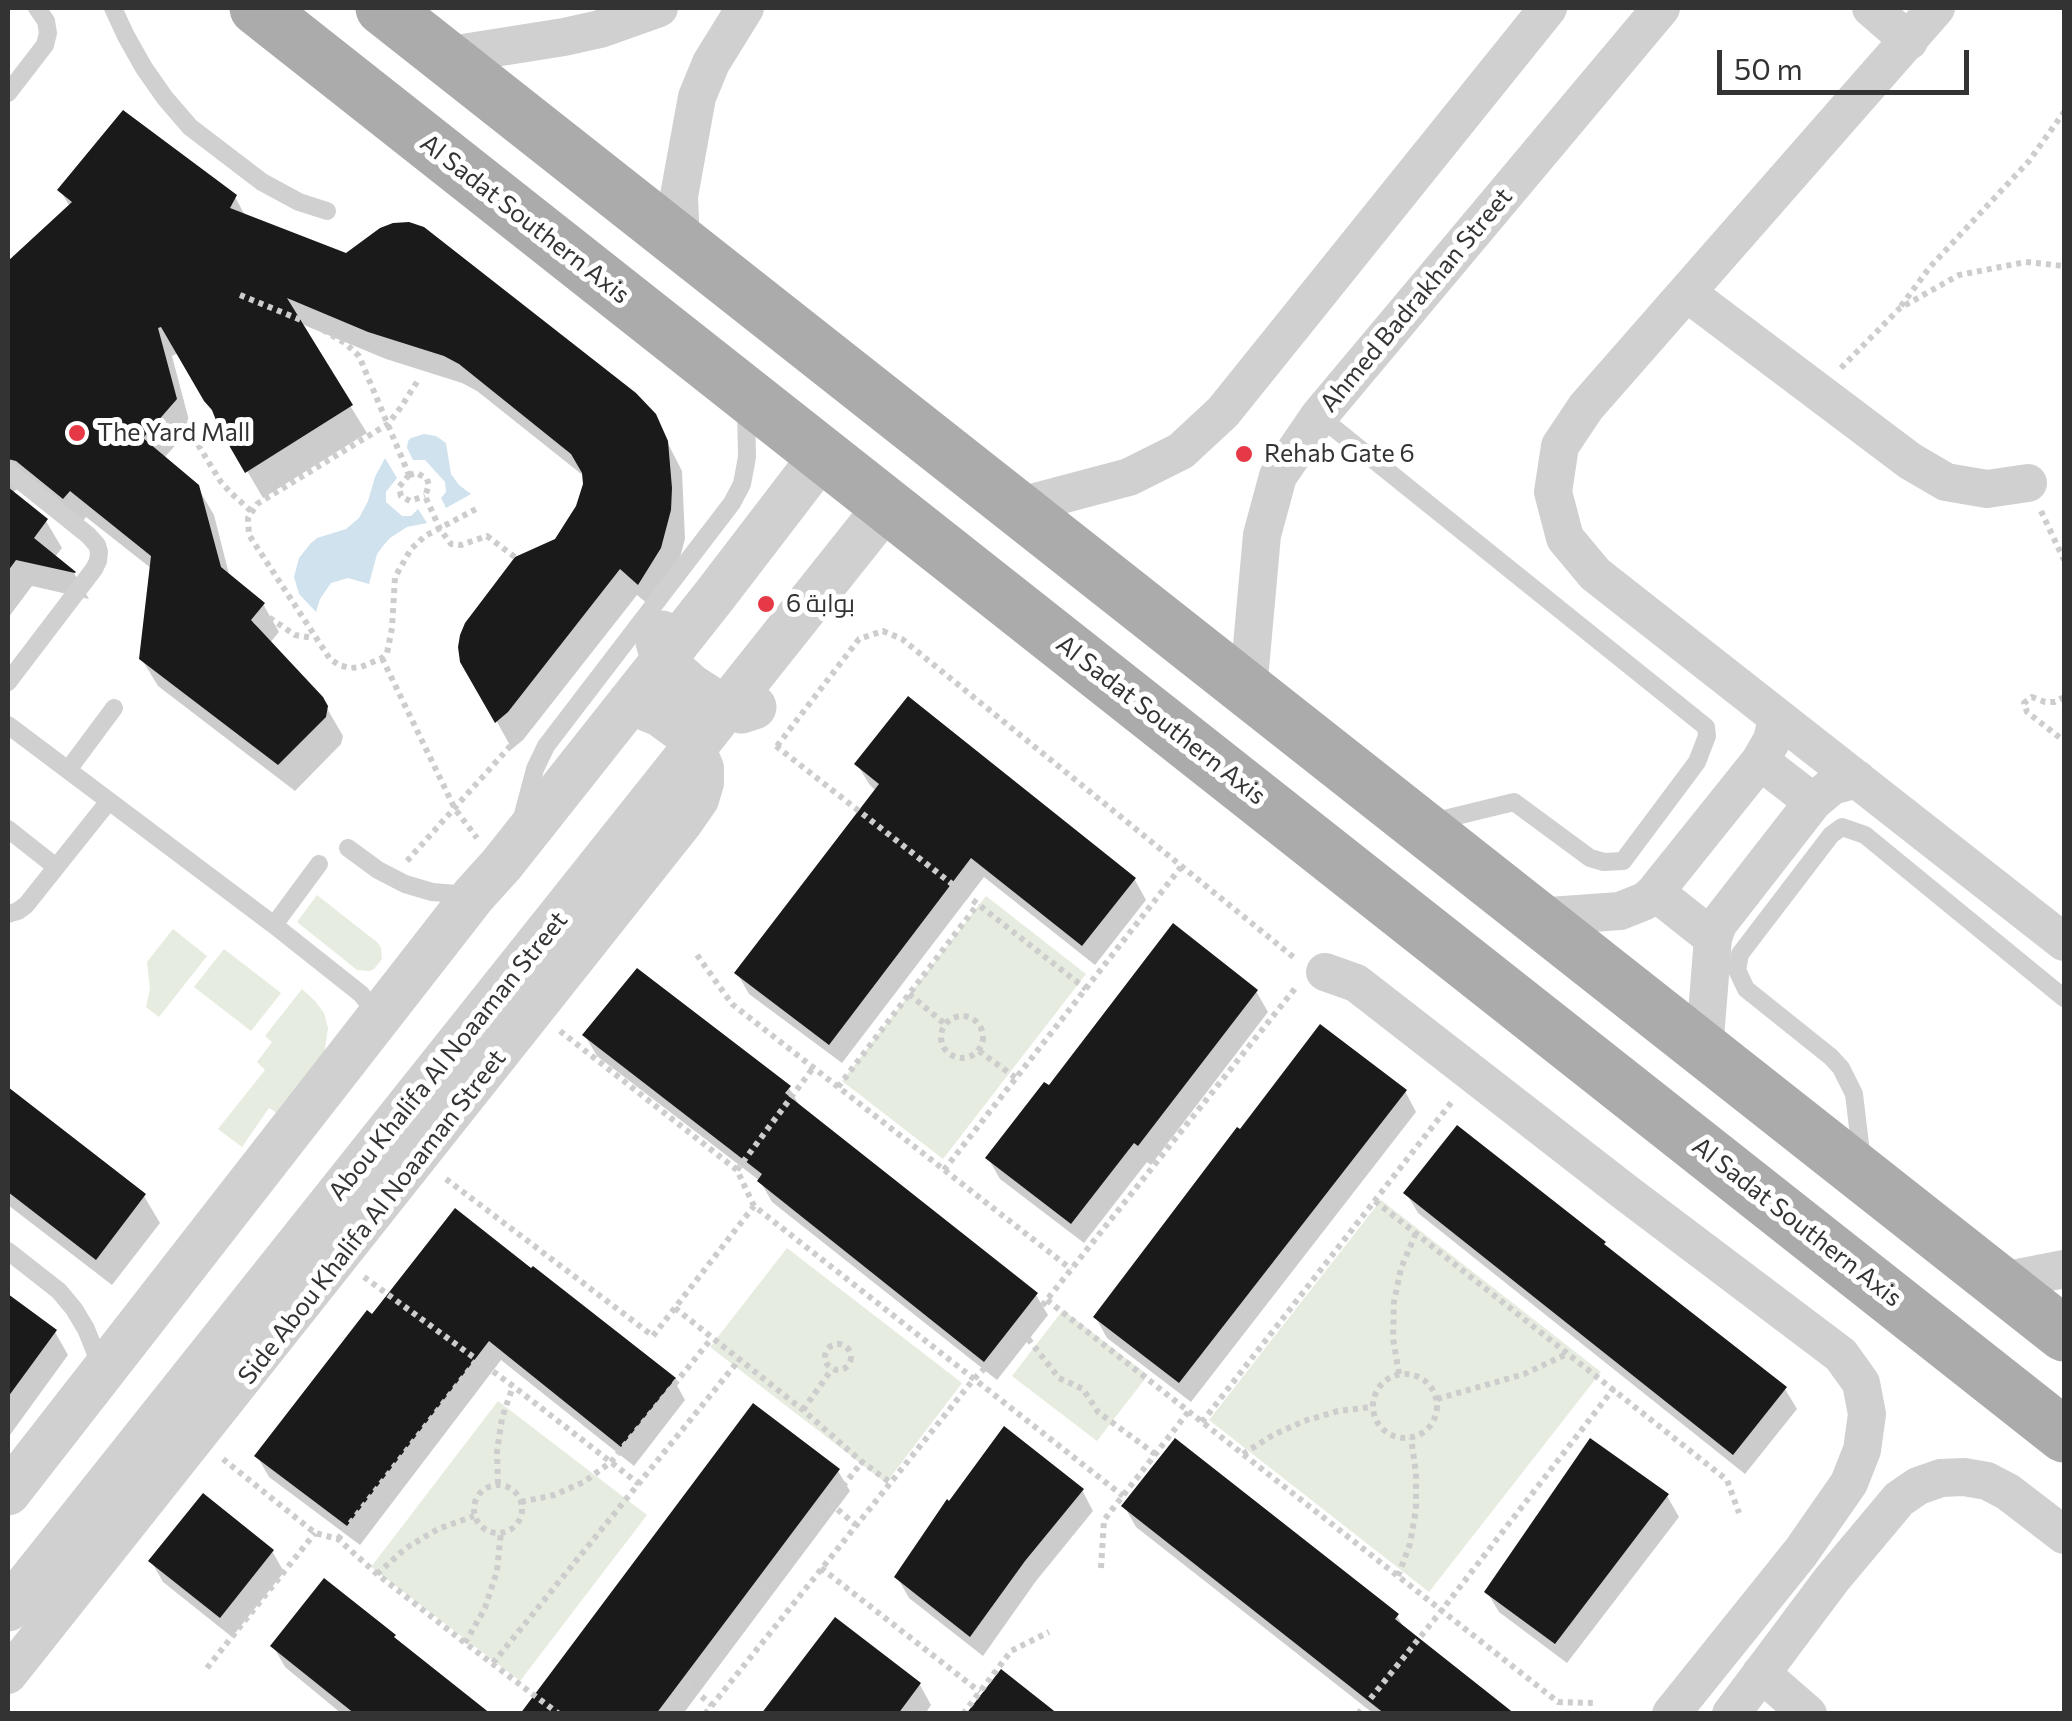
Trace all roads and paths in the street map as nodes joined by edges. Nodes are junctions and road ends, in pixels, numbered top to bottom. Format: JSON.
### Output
{"nodes":[{"id":1,"x":37,"y":8,"type":"edge"},
{"id":2,"x":113,"y":8,"type":"edge"},
{"id":3,"x":257,"y":8,"type":"edge"},
{"id":4,"x":383,"y":8,"type":"edge"},
{"id":5,"x":659,"y":8,"type":"edge"},
{"id":6,"x":1548,"y":8,"type":"edge"},
{"id":7,"x":1661,"y":8,"type":"edge"},
{"id":8,"x":1871,"y":8,"type":"edge"},
{"id":9,"x":1936,"y":8,"type":"edge"},
{"id":10,"x":728,"y":14,"type":"edge"},
{"id":11,"x":1909,"y":41,"type":"junction"},
{"id":12,"x":444,"y":56,"type":"junction"},
{"id":13,"x":8,"y":93,"type":"edge"},
{"id":14,"x":2064,"y":112,"type":"edge"},
{"id":15,"x":327,"y":211,"type":"dead end"},
{"id":16,"x":681,"y":243,"type":"junction"},
{"id":17,"x":2064,"y":266,"type":"edge"},
{"id":18,"x":1686,"y":294,"type":"junction"},
{"id":19,"x":240,"y":295,"type":"dead end"},
{"id":20,"x":1900,"y":308,"type":"junction"},
{"id":21,"x":416,"y":382,"type":"dead end"},
{"id":22,"x":1818,"y":392,"type":"junction"},
{"id":23,"x":745,"y":393,"type":"junction"},
{"id":24,"x":177,"y":411,"type":"dead end"},
{"id":25,"x":1319,"y":416,"type":"junction"},
{"id":26,"x":388,"y":424,"type":"junction"},
{"id":27,"x":816,"y":449,"type":"junction"},
{"id":28,"x":8,"y":471,"type":"edge"},
{"id":29,"x":409,"y":475,"type":"junction"},
{"id":30,"x":2028,"y":483,"type":"joint"},
{"id":31,"x":425,"y":496,"type":"junction"},
{"id":32,"x":1016,"y":507,"type":"junction"},
{"id":33,"x":476,"y":509,"type":"dead end"},
{"id":34,"x":252,"y":511,"type":"junction"},
{"id":35,"x":898,"y":512,"type":"junction"},
{"id":36,"x":440,"y":528,"type":"junction"},
{"id":37,"x":515,"y":557,"type":"dead end"},
{"id":38,"x":2064,"y":560,"type":"edge"},
{"id":39,"x":255,"y":624,"type":"dead end"},
{"id":40,"x":314,"y":638,"type":"junction"},
{"id":41,"x":382,"y":658,"type":"junction"},
{"id":42,"x":664,"y":658,"type":"junction"},
{"id":43,"x":8,"y":682,"type":"edge"},
{"id":44,"x":1248,"y":690,"type":"junction"},
{"id":45,"x":2064,"y":697,"type":"edge"},
{"id":46,"x":630,"y":702,"type":"junction"},
{"id":47,"x":727,"y":707,"type":"junction"},
{"id":48,"x":114,"y":708,"type":"dead end"},
{"id":49,"x":1778,"y":719,"type":"junction"},
{"id":50,"x":8,"y":725,"type":"edge"},
{"id":51,"x":522,"y":734,"type":"dead end"},
{"id":52,"x":2064,"y":741,"type":"edge"},
{"id":53,"x":696,"y":746,"type":"junction"},
{"id":54,"x":777,"y":746,"type":"junction"},
{"id":55,"x":1760,"y":760,"type":"junction"},
{"id":56,"x":68,"y":770,"type":"junction"},
{"id":57,"x":1857,"y":778,"type":"junction"},
{"id":58,"x":110,"y":801,"type":"junction"},
{"id":59,"x":1813,"y":802,"type":"junction"},
{"id":60,"x":454,"y":809,"type":"junction"},
{"id":61,"x":1418,"y":825,"type":"junction"},
{"id":62,"x":8,"y":830,"type":"edge"},
{"id":63,"x":348,"y":848,"type":"dead end"},
{"id":64,"x":320,"y":864,"type":"dead end"},
{"id":65,"x":1181,"y":867,"type":"junction"},
{"id":66,"x":56,"y":868,"type":"junction"},
{"id":67,"x":497,"y":869,"type":"junction"},
{"id":68,"x":392,"y":878,"type":"junction"},
{"id":69,"x":1655,"y":892,"type":"junction"},
{"id":70,"x":978,"y":904,"type":"junction"},
{"id":71,"x":8,"y":914,"type":"edge"},
{"id":72,"x":1535,"y":917,"type":"junction"},
{"id":73,"x":274,"y":924,"type":"junction"},
{"id":74,"x":1713,"y":938,"type":"junction"},
{"id":75,"x":2064,"y":942,"type":"edge"},
{"id":76,"x":696,"y":954,"type":"dead end"},
{"id":77,"x":1325,"y":972,"type":"dead end"},
{"id":78,"x":1086,"y":989,"type":"junction"},
{"id":79,"x":909,"y":994,"type":"junction"},
{"id":80,"x":2064,"y":998,"type":"edge"},
{"id":81,"x":535,"y":1011,"type":"junction"},
{"id":82,"x":379,"y":1017,"type":"junction"},
{"id":83,"x":945,"y":1024,"type":"junction"},
{"id":84,"x":1704,"y":1050,"type":"junction"},
{"id":85,"x":979,"y":1051,"type":"junction"},
{"id":86,"x":814,"y":1068,"type":"junction"},
{"id":87,"x":1473,"y":1075,"type":"junction"},
{"id":88,"x":1016,"y":1078,"type":"junction"},
{"id":89,"x":838,"y":1087,"type":"junction"},
{"id":90,"x":418,"y":1158,"type":"junction"},
{"id":91,"x":737,"y":1170,"type":"junction"},
{"id":92,"x":944,"y":1170,"type":"junction"},
{"id":93,"x":1864,"y":1176,"type":"junction"},
{"id":94,"x":1375,"y":1201,"type":"junction"},
{"id":95,"x":754,"y":1206,"type":"junction"},
{"id":96,"x":1416,"y":1233,"type":"junction"},
{"id":97,"x":8,"y":1251,"type":"edge"},
{"id":98,"x":339,"y":1258,"type":"junction"},
{"id":99,"x":1071,"y":1269,"type":"junction"},
{"id":100,"x":2064,"y":1270,"type":"edge"},
{"id":101,"x":1998,"y":1282,"type":"junction"},
{"id":102,"x":1047,"y":1300,"type":"junction"},
{"id":103,"x":675,"y":1308,"type":"junction"},
{"id":104,"x":1022,"y":1330,"type":"junction"},
{"id":105,"x":2064,"y":1334,"type":"edge"},
{"id":106,"x":712,"y":1338,"type":"junction"},
{"id":107,"x":1569,"y":1353,"type":"junction"},
{"id":108,"x":739,"y":1360,"type":"junction"},
{"id":109,"x":476,"y":1361,"type":"junction"},
{"id":110,"x":832,"y":1369,"type":"junction"},
{"id":111,"x":103,"y":1372,"type":"junction"},
{"id":112,"x":1399,"y":1374,"type":"junction"},
{"id":113,"x":973,"y":1380,"type":"junction"},
{"id":114,"x":514,"y":1386,"type":"junction"},
{"id":115,"x":1614,"y":1388,"type":"junction"},
{"id":116,"x":1436,"y":1399,"type":"junction"},
{"id":117,"x":1372,"y":1406,"type":"junction"},
{"id":118,"x":803,"y":1410,"type":"junction"},
{"id":119,"x":1189,"y":1411,"type":"junction"},
{"id":120,"x":1202,"y":1422,"type":"junction"},
{"id":121,"x":2064,"y":1435,"type":"edge"},
{"id":122,"x":197,"y":1438,"type":"junction"},
{"id":123,"x":1410,"y":1438,"type":"junction"},
{"id":124,"x":1155,"y":1454,"type":"junction"},
{"id":125,"x":1243,"y":1454,"type":"junction"},
{"id":126,"x":612,"y":1462,"type":"junction"},
{"id":127,"x":862,"y":1462,"type":"junction"},
{"id":128,"x":891,"y":1483,"type":"junction"},
{"id":129,"x":498,"y":1484,"type":"junction"},
{"id":130,"x":639,"y":1484,"type":"junction"},
{"id":131,"x":8,"y":1492,"type":"edge"},
{"id":132,"x":1123,"y":1496,"type":"junction"},
{"id":133,"x":521,"y":1502,"type":"junction"},
{"id":134,"x":830,"y":1503,"type":"junction"},
{"id":135,"x":1739,"y":1513,"type":"dead end"},
{"id":136,"x":474,"y":1516,"type":"junction"},
{"id":137,"x":856,"y":1525,"type":"junction"},
{"id":138,"x":501,"y":1532,"type":"junction"},
{"id":139,"x":314,"y":1533,"type":"junction"},
{"id":140,"x":2064,"y":1536,"type":"edge"},
{"id":141,"x":338,"y":1539,"type":"junction"},
{"id":142,"x":1801,"y":1552,"type":"junction"},
{"id":143,"x":822,"y":1568,"type":"junction"},
{"id":144,"x":1102,"y":1568,"type":"dead end"},
{"id":145,"x":377,"y":1574,"type":"junction"},
{"id":146,"x":1398,"y":1576,"type":"junction"},
{"id":147,"x":1832,"y":1579,"type":"junction"},
{"id":148,"x":8,"y":1609,"type":"edge"},
{"id":149,"x":1442,"y":1610,"type":"junction"},
{"id":150,"x":1049,"y":1632,"type":"dead end"},
{"id":151,"x":465,"y":1643,"type":"junction"},
{"id":152,"x":494,"y":1663,"type":"junction"},
{"id":153,"x":207,"y":1668,"type":"dead end"},
{"id":154,"x":1761,"y":1673,"type":"junction"},
{"id":155,"x":8,"y":1676,"type":"edge"},
{"id":156,"x":686,"y":1684,"type":"junction"},
{"id":157,"x":980,"y":1692,"type":"junction"},
{"id":158,"x":1594,"y":1703,"type":"dead end"},
{"id":159,"x":712,"y":1705,"type":"junction"},
{"id":160,"x":559,"y":1714,"type":"edge"},
{"id":161,"x":663,"y":1714,"type":"edge"},
{"id":162,"x":705,"y":1714,"type":"edge"},
{"id":163,"x":964,"y":1714,"type":"edge"},
{"id":164,"x":1358,"y":1714,"type":"edge"},
{"id":165,"x":1671,"y":1714,"type":"edge"},
{"id":166,"x":1731,"y":1714,"type":"edge"},
{"id":167,"x":1808,"y":1714,"type":"edge"}],
"edges":[{"from":1,"to":13,"type":"lane"},
{"from":2,"to":15,"type":"lane"},
{"from":3,"to":23,"type":"main road","name":"Al Sadat Southern Axis"},
{"from":4,"to":12,"type":"main road"},
{"from":5,"to":12,"type":"street"},
{"from":6,"to":32,"type":"street"},
{"from":7,"to":25,"type":"street","name":"Ahmed Badrakhan Street"},
{"from":8,"to":11,"type":"street"},
{"from":9,"to":11,"type":"street"},
{"from":10,"to":16,"type":"street"},
{"from":11,"to":18,"type":"street"},
{"from":12,"to":16,"type":"main road"},
{"from":14,"to":20,"type":"path"},
{"from":16,"to":32,"type":"main road"},
{"from":17,"to":20,"type":"path"},
{"from":18,"to":22,"type":"street"},
{"from":18,"to":49,"type":"street"},
{"from":19,"to":26,"type":"path"},
{"from":20,"to":22,"type":"path"},
{"from":21,"to":26,"type":"path"},
{"from":22,"to":30,"type":"street"},
{"from":23,"to":27,"type":"main road","name":"Al Sadat Southern Axis"},
{"from":23,"to":67,"type":"lane"},
{"from":24,"to":34,"type":"path"},
{"from":25,"to":44,"type":"street","name":"Ahmed Badrakhan Street"},
{"from":25,"to":61,"type":"lane"},
{"from":26,"to":29,"type":"path"},
{"from":26,"to":34,"type":"path"},
{"from":27,"to":35,"type":"main road","name":"Al Sadat Southern Axis"},
{"from":27,"to":42,"type":"street"},
{"from":28,"to":43,"type":"lane"},
{"from":29,"to":31,"type":"path"},
{"from":29,"to":31,"type":"path"},
{"from":30,"to":38,"type":"path"},
{"from":31,"to":36,"type":"path"},
{"from":32,"to":44,"type":"main road"},
{"from":33,"to":36,"type":"path"},
{"from":34,"to":40,"type":"path"},
{"from":35,"to":47,"type":"street","name":"Abou Khalifa Al Noaaman Street"},
{"from":35,"to":121,"type":"main road","name":"Al Sadat Southern Axis"},
{"from":36,"to":37,"type":"path"},
{"from":36,"to":41,"type":"path"},
{"from":39,"to":40,"type":"path"},
{"from":40,"to":41,"type":"path"},
{"from":41,"to":60,"type":"path"},
{"from":42,"to":46,"type":"street"},
{"from":42,"to":47,"type":"street"},
{"from":44,"to":61,"type":"main road"},
{"from":45,"to":52,"type":"path"},
{"from":46,"to":53,"type":"street"},
{"from":46,"to":67,"type":"street"},
{"from":47,"to":53,"type":"street","name":"Abou Khalifa Al Noaaman Street"},
{"from":47,"to":54,"type":"path"},
{"from":48,"to":56,"type":"lane"},
{"from":49,"to":55,"type":"street"},
{"from":49,"to":57,"type":"street"},
{"from":50,"to":56,"type":"lane"},
{"from":51,"to":60,"type":"path"},
{"from":53,"to":81,"type":"street","name":"Side Abou Khalifa Al Noaaman Street"},
{"from":53,"to":148,"type":"street","name":"Abou Khalifa Al Noaaman Street"},
{"from":54,"to":65,"type":"path"},
{"from":54,"to":70,"type":"path"},
{"from":55,"to":59,"type":"street"},
{"from":55,"to":69,"type":"street"},
{"from":56,"to":58,"type":"lane"},
{"from":57,"to":59,"type":"street"},
{"from":57,"to":75,"type":"street"},
{"from":58,"to":66,"type":"lane"},
{"from":58,"to":73,"type":"lane"},
{"from":59,"to":74,"type":"street"},
{"from":60,"to":67,"type":"path"},
{"from":60,"to":68,"type":"path"},
{"from":61,"to":72,"type":"main road"},
{"from":62,"to":66,"type":"lane"},
{"from":63,"to":68,"type":"lane"},
{"from":64,"to":73,"type":"lane"},
{"from":65,"to":78,"type":"path"},
{"from":65,"to":99,"type":"path"},
{"from":66,"to":71,"type":"lane"},
{"from":67,"to":68,"type":"lane"},
{"from":67,"to":82,"type":"street"},
{"from":69,"to":72,"type":"street"},
{"from":69,"to":74,"type":"street"},
{"from":70,"to":78,"type":"path"},
{"from":70,"to":79,"type":"path"},
{"from":72,"to":84,"type":"main road"},
{"from":73,"to":82,"type":"lane"},
{"from":74,"to":84,"type":"street"},
{"from":76,"to":86,"type":"path"},
{"from":77,"to":87,"type":"street"},
{"from":78,"to":88,"type":"path"},
{"from":79,"to":83,"type":"path"},
{"from":79,"to":89,"type":"path"},
{"from":80,"to":93,"type":"lane"},
{"from":81,"to":90,"type":"street","name":"Side Abou Khalifa Al Noaaman Street"},
{"from":81,"to":91,"type":"path"},
{"from":82,"to":111,"type":"street"},
{"from":83,"to":85,"type":"path"},
{"from":83,"to":85,"type":"path"},
{"from":84,"to":93,"type":"main road"},
{"from":85,"to":88,"type":"path"},
{"from":86,"to":89,"type":"path"},
{"from":86,"to":91,"type":"path"},
{"from":87,"to":94,"type":"path"},
{"from":87,"to":142,"type":"street"},
{"from":88,"to":92,"type":"path"},
{"from":89,"to":92,"type":"path"},
{"from":90,"to":98,"type":"street","name":"Side Abou Khalifa Al Noaaman Street"},
{"from":90,"to":103,"type":"path"},
{"from":91,"to":95,"type":"path"},
{"from":92,"to":99,"type":"path"},
{"from":93,"to":101,"type":"main road"},
{"from":94,"to":96,"type":"path"},
{"from":94,"to":120,"type":"path"},
{"from":95,"to":103,"type":"path"},
{"from":95,"to":113,"type":"path"},
{"from":96,"to":107,"type":"path"},
{"from":96,"to":112,"type":"path"},
{"from":97,"to":111,"type":"lane"},
{"from":98,"to":109,"type":"path"},
{"from":98,"to":122,"type":"street","name":"Side Abou Khalifa Al Noaaman Street"},
{"from":99,"to":102,"type":"path"},
{"from":100,"to":101,"type":"street"},
{"from":101,"to":105,"type":"main road"},
{"from":102,"to":104,"type":"path"},
{"from":102,"to":119,"type":"path"},
{"from":103,"to":106,"type":"path"},
{"from":104,"to":113,"type":"path"},
{"from":104,"to":124,"type":"path"},
{"from":106,"to":108,"type":"path"},
{"from":106,"to":126,"type":"path"},
{"from":107,"to":115,"type":"path"},
{"from":107,"to":116,"type":"path"},
{"from":108,"to":118,"type":"path"},
{"from":108,"to":130,"type":"path"},
{"from":109,"to":114,"type":"path"},
{"from":109,"to":141,"type":"path"},
{"from":110,"to":110,"type":"path"},
{"from":110,"to":118,"type":"path"},
{"from":111,"to":131,"type":"street"},
{"from":112,"to":116,"type":"path"},
{"from":112,"to":117,"type":"path"},
{"from":113,"to":128,"type":"path"},
{"from":113,"to":132,"type":"path"},
{"from":114,"to":126,"type":"path"},
{"from":114,"to":129,"type":"path"},
{"from":115,"to":135,"type":"path"},
{"from":115,"to":149,"type":"path"},
{"from":116,"to":123,"type":"path"},
{"from":117,"to":123,"type":"path"},
{"from":117,"to":125,"type":"path"},
{"from":118,"to":127,"type":"path"},
{"from":119,"to":120,"type":"path"},
{"from":119,"to":124,"type":"path"},
{"from":120,"to":125,"type":"path"},
{"from":122,"to":139,"type":"path"},
{"from":122,"to":155,"type":"street","name":"Side Abou Khalifa Al Noaaman Street"},
{"from":123,"to":146,"type":"path"},
{"from":124,"to":132,"type":"path"},
{"from":125,"to":146,"type":"path"},
{"from":126,"to":130,"type":"path"},
{"from":126,"to":133,"type":"path"},
{"from":127,"to":128,"type":"path"},
{"from":127,"to":134,"type":"path"},
{"from":128,"to":137,"type":"path"},
{"from":129,"to":133,"type":"path"},
{"from":129,"to":136,"type":"path"},
{"from":130,"to":152,"type":"path"},
{"from":132,"to":144,"type":"path"},
{"from":133,"to":138,"type":"path"},
{"from":134,"to":137,"type":"path"},
{"from":134,"to":156,"type":"path"},
{"from":136,"to":138,"type":"path"},
{"from":136,"to":145,"type":"path"},
{"from":137,"to":143,"type":"path"},
{"from":138,"to":151,"type":"path"},
{"from":139,"to":141,"type":"path"},
{"from":139,"to":153,"type":"path"},
{"from":140,"to":147,"type":"street"},
{"from":141,"to":145,"type":"path"},
{"from":142,"to":147,"type":"street"},
{"from":142,"to":165,"type":"street"},
{"from":143,"to":157,"type":"path"},
{"from":143,"to":159,"type":"path"},
{"from":145,"to":151,"type":"path"},
{"from":146,"to":149,"type":"path"},
{"from":147,"to":154,"type":"street"},
{"from":149,"to":158,"type":"path"},
{"from":149,"to":164,"type":"path"},
{"from":150,"to":157,"type":"path"},
{"from":151,"to":152,"type":"path"},
{"from":152,"to":160,"type":"path"},
{"from":154,"to":166,"type":"street"},
{"from":154,"to":167,"type":"street"},
{"from":156,"to":159,"type":"path"},
{"from":156,"to":161,"type":"path"},
{"from":157,"to":163,"type":"path"},
{"from":159,"to":162,"type":"path"}]}
